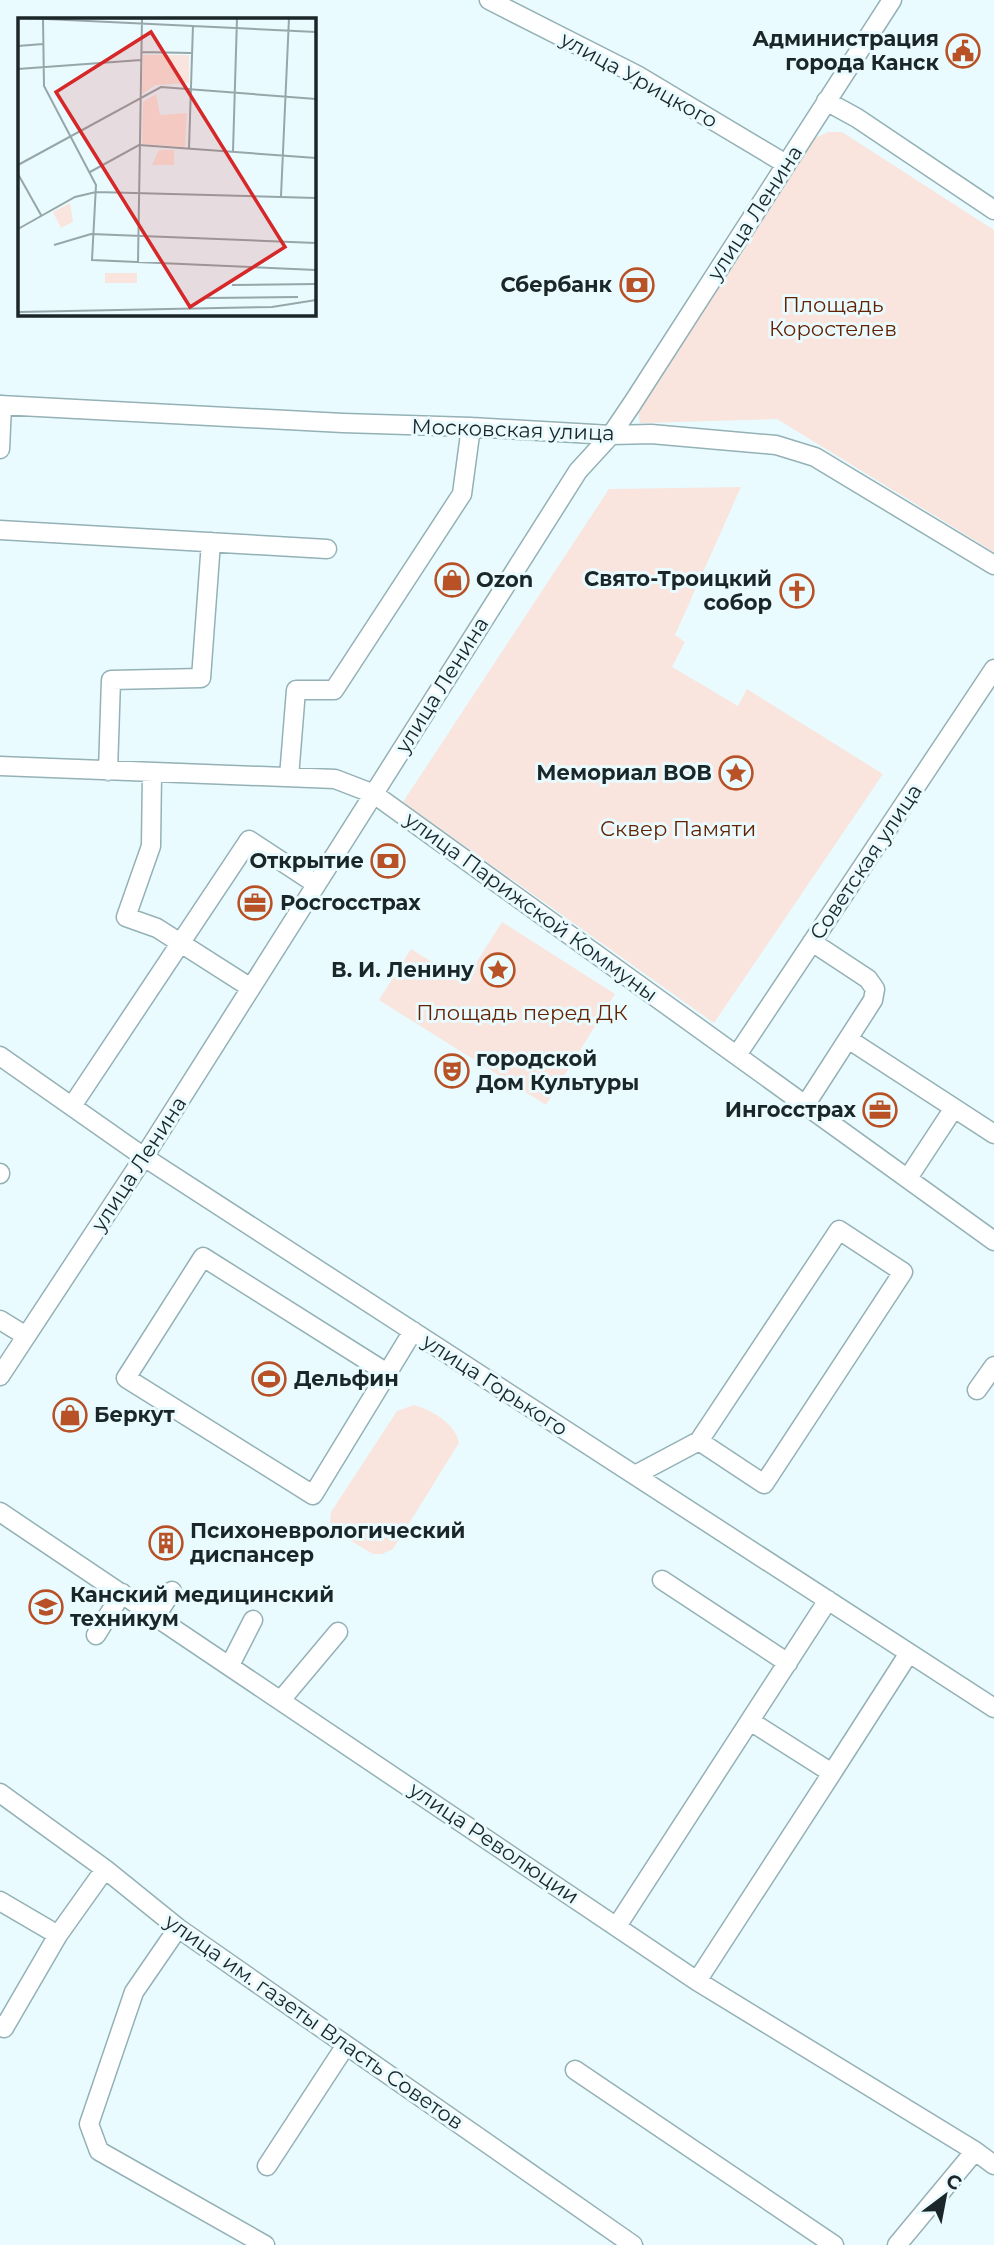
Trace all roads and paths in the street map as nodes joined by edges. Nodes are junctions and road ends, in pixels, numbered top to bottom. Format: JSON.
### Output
{"nodes":[{"id":1,"x":489,"y":0,"type":"edge"},
{"id":2,"x":892,"y":0,"type":"edge"},
{"id":3,"x":827,"y":101,"type":"junction"},
{"id":4,"x":786,"y":164,"type":"junction"},
{"id":5,"x":994,"y":210,"type":"edge"},
{"id":6,"x":1,"y":405,"type":"edge"},
{"id":7,"x":471,"y":427,"type":"junction"},
{"id":8,"x":611,"y":435,"type":"junction"},
{"id":9,"x":0,"y":449,"type":"edge"},
{"id":10,"x":0,"y":530,"type":"edge"},
{"id":11,"x":211,"y":542,"type":"junction"},
{"id":12,"x":327,"y":549,"type":"dead end"},
{"id":13,"x":994,"y":565,"type":"edge"},
{"id":14,"x":994,"y":669,"type":"edge"},
{"id":15,"x":988,"y":693,"type":"edge"},
{"id":16,"x":0,"y":766,"type":"edge"},
{"id":17,"x":108,"y":771,"type":"junction"},
{"id":18,"x":152,"y":773,"type":"junction"},
{"id":19,"x":289,"y":777,"type":"junction"},
{"id":20,"x":374,"y":794,"type":"junction"},
{"id":21,"x":316,"y":884,"type":"junction"},
{"id":22,"x":812,"y":942,"type":"junction"},
{"id":23,"x":182,"y":943,"type":"junction"},
{"id":24,"x":251,"y":988,"type":"junction"},
{"id":25,"x":848,"y":1039,"type":"junction"},
{"id":26,"x":737,"y":1055,"type":"junction"},
{"id":27,"x":0,"y":1056,"type":"edge"},
{"id":28,"x":806,"y":1104,"type":"junction"},
{"id":29,"x":72,"y":1107,"type":"junction"},
{"id":30,"x":954,"y":1108,"type":"junction"},
{"id":31,"x":994,"y":1134,"type":"edge"},
{"id":32,"x":144,"y":1157,"type":"junction"},
{"id":33,"x":908,"y":1178,"type":"junction"},
{"id":34,"x":994,"y":1241,"type":"edge"},
{"id":35,"x":0,"y":1320,"type":"edge"},
{"id":36,"x":413,"y":1331,"type":"junction"},
{"id":37,"x":26,"y":1336,"type":"junction"},
{"id":38,"x":994,"y":1366,"type":"edge"},
{"id":39,"x":387,"y":1373,"type":"junction"},
{"id":40,"x":0,"y":1376,"type":"edge"},
{"id":41,"x":977,"y":1390,"type":"dead end"},
{"id":42,"x":699,"y":1441,"type":"junction"},
{"id":43,"x":635,"y":1475,"type":"junction"},
{"id":44,"x":0,"y":1512,"type":"edge"},
{"id":45,"x":662,"y":1580,"type":"dead end"},
{"id":46,"x":172,"y":1591,"type":"dead end"},
{"id":47,"x":122,"y":1593,"type":"junction"},
{"id":48,"x":828,"y":1600,"type":"junction"},
{"id":49,"x":156,"y":1616,"type":"junction"},
{"id":50,"x":253,"y":1620,"type":"dead end"},
{"id":51,"x":338,"y":1632,"type":"dead end"},
{"id":52,"x":96,"y":1635,"type":"dead end"},
{"id":53,"x":909,"y":1653,"type":"junction"},
{"id":54,"x":788,"y":1663,"type":"junction"},
{"id":55,"x":230,"y":1665,"type":"junction"},
{"id":56,"x":281,"y":1700,"type":"junction"},
{"id":57,"x":994,"y":1708,"type":"edge"},
{"id":58,"x":750,"y":1720,"type":"junction"},
{"id":59,"x":832,"y":1773,"type":"junction"},
{"id":60,"x":0,"y":1793,"type":"edge"},
{"id":61,"x":105,"y":1869,"type":"junction"},
{"id":62,"x":0,"y":1901,"type":"edge"},
{"id":63,"x":617,"y":1926,"type":"junction"},
{"id":64,"x":178,"y":1928,"type":"junction"},
{"id":65,"x":58,"y":1935,"type":"junction"},
{"id":66,"x":697,"y":1981,"type":"junction"},
{"id":67,"x":0,"y":2025,"type":"edge"},
{"id":68,"x":346,"y":2045,"type":"junction"},
{"id":69,"x":575,"y":2070,"type":"dead end"},
{"id":70,"x":975,"y":2151,"type":"junction"},
{"id":71,"x":994,"y":2165,"type":"edge"},
{"id":72,"x":267,"y":2166,"type":"dead end"},
{"id":73,"x":265,"y":2245,"type":"edge"},
{"id":74,"x":633,"y":2245,"type":"edge"},
{"id":75,"x":834,"y":2245,"type":"edge"},
{"id":76,"x":897,"y":2245,"type":"edge"}],
"edges":[{"from":1,"to":4,"type":"street","name":"улица Урицкого"},
{"from":2,"to":3,"type":"street","name":"улица Ленина"},
{"from":3,"to":4,"type":"street","name":"улица Ленина"},
{"from":3,"to":5,"type":"street"},
{"from":4,"to":8,"type":"street","name":"улица Ленина"},
{"from":6,"to":7,"type":"street","name":"Московская улица"},
{"from":6,"to":9,"type":"street"},
{"from":7,"to":8,"type":"street","name":"Московская улица"},
{"from":7,"to":19,"type":"street"},
{"from":8,"to":13,"type":"street","name":"Московская улица"},
{"from":8,"to":20,"type":"street","name":"улица Ленина"},
{"from":10,"to":11,"type":"street"},
{"from":11,"to":12,"type":"street"},
{"from":11,"to":17,"type":"street"},
{"from":14,"to":15,"type":"street","name":"Советская улица"},
{"from":15,"to":22,"type":"street","name":"Советская улица"},
{"from":16,"to":17,"type":"street","name":"улица Парижской Коммуны"},
{"from":17,"to":18,"type":"street","name":"улица Парижской Коммуны"},
{"from":18,"to":19,"type":"street","name":"улица Парижской Коммуны"},
{"from":18,"to":23,"type":"street"},
{"from":19,"to":20,"type":"street","name":"улица Парижской Коммуны"},
{"from":20,"to":21,"type":"street","name":"улица Ленина"},
{"from":20,"to":26,"type":"street","name":"улица Парижской Коммуны"},
{"from":21,"to":23,"type":"street"},
{"from":21,"to":24,"type":"street","name":"улица Ленина"},
{"from":22,"to":25,"type":"street"},
{"from":22,"to":26,"type":"street","name":"Советская улица"},
{"from":23,"to":24,"type":"street"},
{"from":23,"to":29,"type":"street"},
{"from":24,"to":32,"type":"street","name":"улица Ленина"},
{"from":25,"to":28,"type":"street"},
{"from":25,"to":30,"type":"street"},
{"from":26,"to":28,"type":"street","name":"улица Парижской Коммуны"},
{"from":27,"to":29,"type":"street","name":"улица Горького"},
{"from":28,"to":33,"type":"street","name":"улица Парижской Коммуны"},
{"from":29,"to":32,"type":"street","name":"улица Горького"},
{"from":30,"to":31,"type":"street"},
{"from":30,"to":33,"type":"street"},
{"from":32,"to":36,"type":"street","name":"улица Горького"},
{"from":32,"to":37,"type":"street","name":"улица Ленина"},
{"from":33,"to":34,"type":"street","name":"улица Парижской Коммуны"},
{"from":35,"to":37,"type":"street"},
{"from":36,"to":39,"type":"street"},
{"from":36,"to":43,"type":"street","name":"улица Горького"},
{"from":37,"to":40,"type":"street","name":"улица Ленина"},
{"from":38,"to":41,"type":"street"},
{"from":39,"to":39,"type":"street"},
{"from":42,"to":42,"type":"street"},
{"from":42,"to":43,"type":"street"},
{"from":43,"to":48,"type":"street","name":"улица Горького"},
{"from":44,"to":47,"type":"street","name":"улица Революции"},
{"from":45,"to":54,"type":"street"},
{"from":46,"to":49,"type":"street"},
{"from":47,"to":49,"type":"street","name":"улица Революции"},
{"from":47,"to":52,"type":"street"},
{"from":48,"to":53,"type":"street","name":"улица Горького"},
{"from":48,"to":54,"type":"street"},
{"from":49,"to":55,"type":"street","name":"улица Революции"},
{"from":50,"to":55,"type":"street"},
{"from":51,"to":56,"type":"street"},
{"from":53,"to":57,"type":"street","name":"улица Горького"},
{"from":53,"to":59,"type":"street"},
{"from":54,"to":58,"type":"street"},
{"from":55,"to":56,"type":"street","name":"улица Революции"},
{"from":56,"to":63,"type":"street","name":"улица Революции"},
{"from":58,"to":59,"type":"street"},
{"from":58,"to":63,"type":"street"},
{"from":59,"to":66,"type":"street"},
{"from":60,"to":61,"type":"street","name":"улица им. газеты Власть Советов"},
{"from":61,"to":64,"type":"street","name":"улица им. газеты Власть Советов"},
{"from":61,"to":65,"type":"street"},
{"from":62,"to":65,"type":"street"},
{"from":63,"to":66,"type":"street","name":"улица Революции"},
{"from":64,"to":68,"type":"street","name":"улица им. газеты Власть Советов"},
{"from":64,"to":73,"type":"street"},
{"from":65,"to":67,"type":"street"},
{"from":66,"to":70,"type":"street","name":"улица Революции"},
{"from":68,"to":72,"type":"street"},
{"from":68,"to":74,"type":"street","name":"улица им. газеты Власть Советов"},
{"from":69,"to":75,"type":"street"},
{"from":70,"to":71,"type":"street","name":"улица Революции"},
{"from":70,"to":76,"type":"street"}]}
